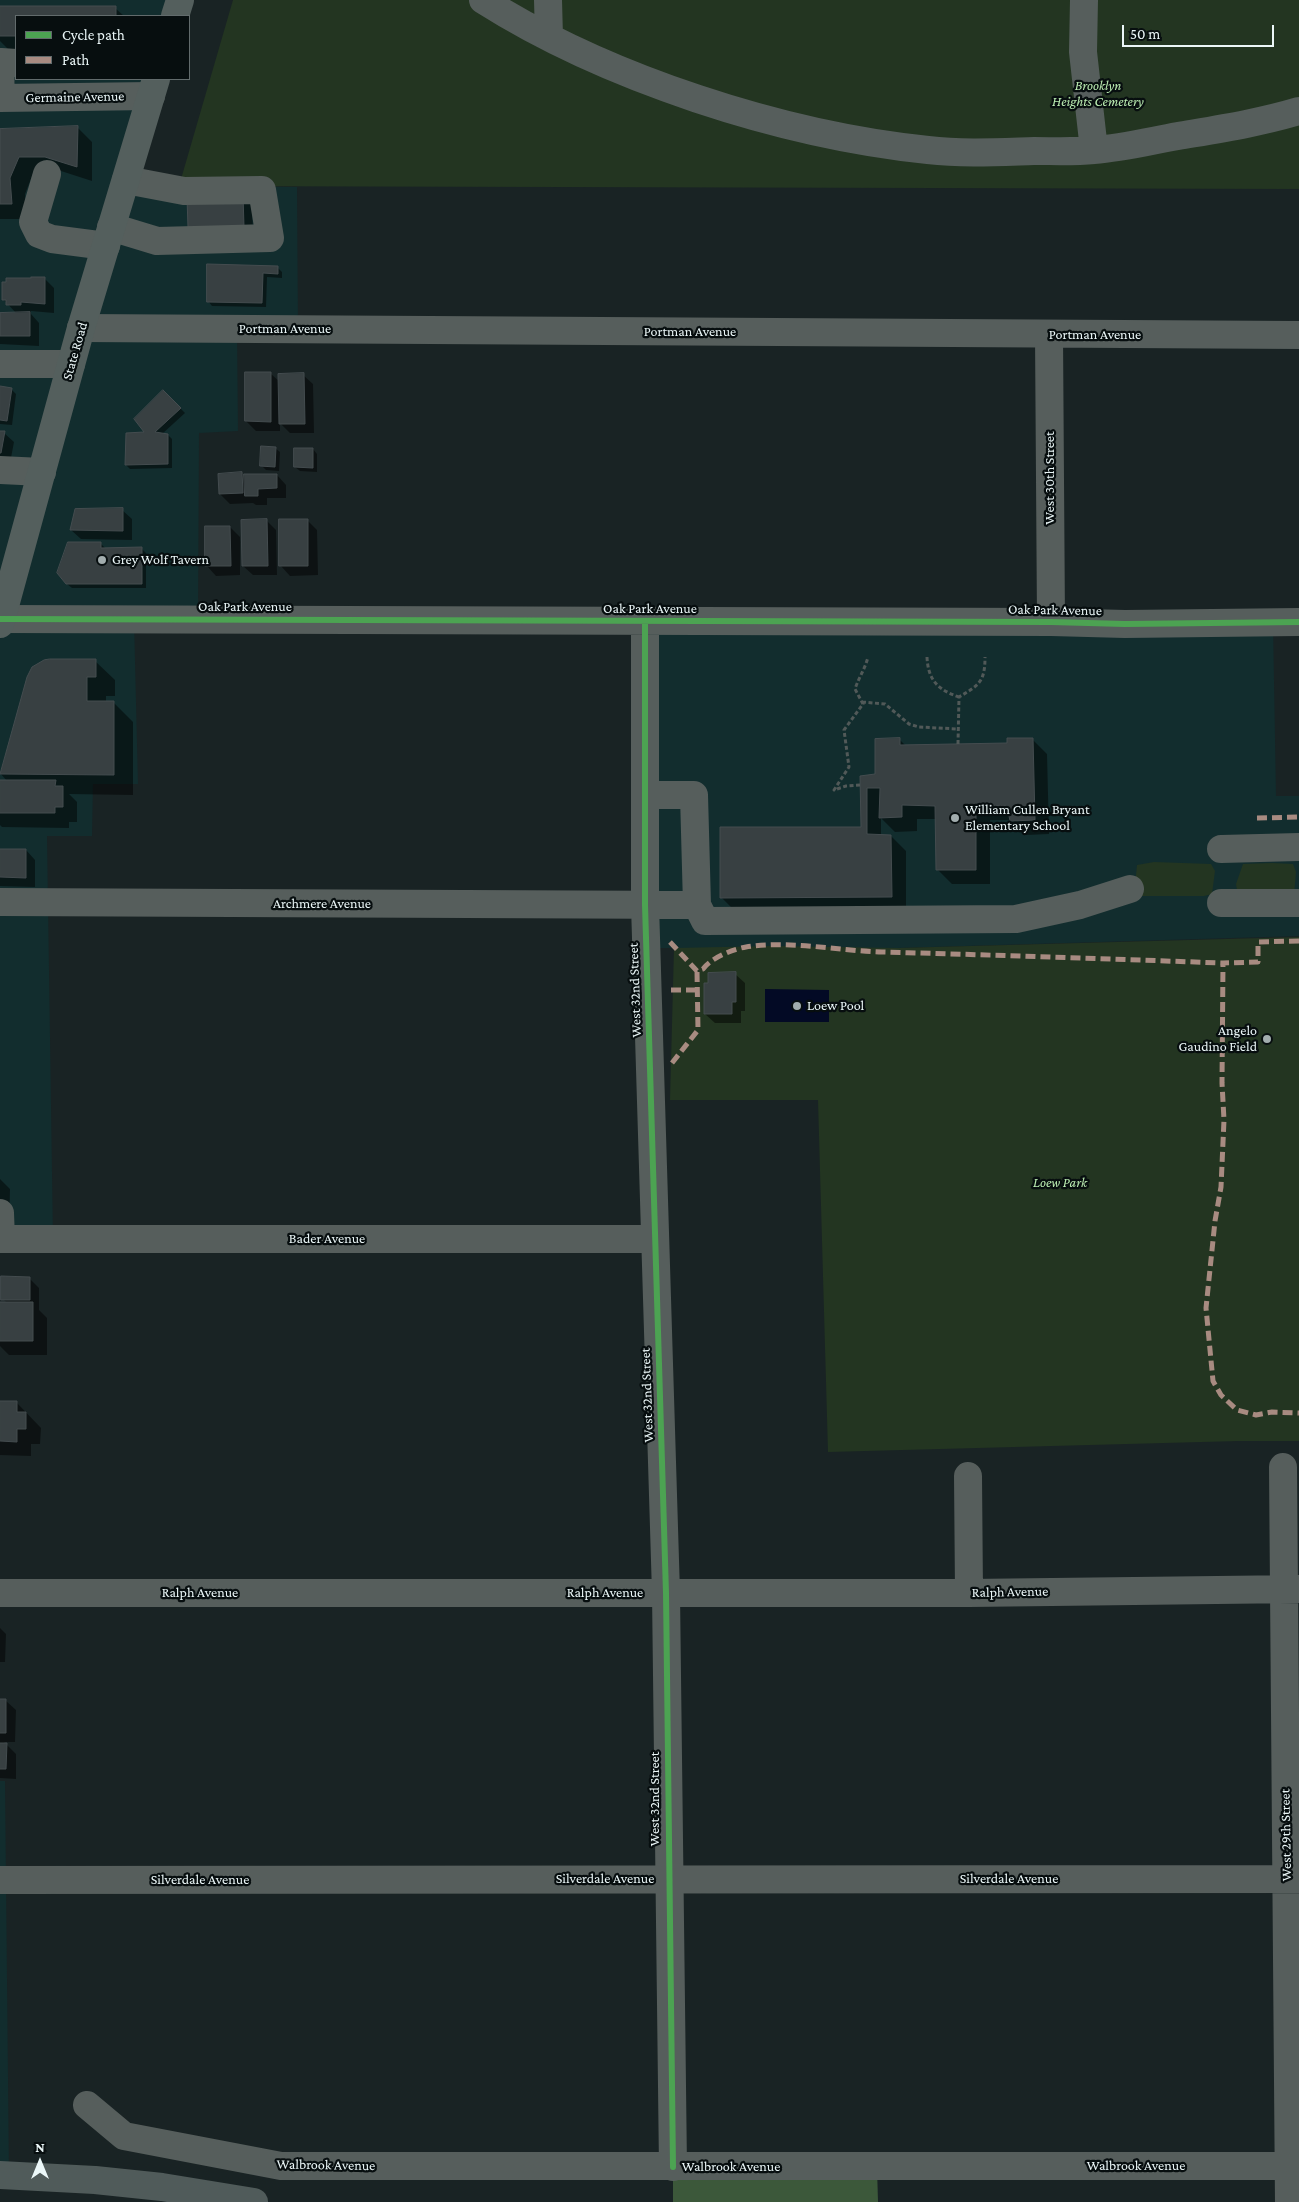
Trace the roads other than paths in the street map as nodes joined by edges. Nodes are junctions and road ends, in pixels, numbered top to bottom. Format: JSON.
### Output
{"nodes":[{"id":1,"x":180,"y":0,"type":"edge"},
{"id":2,"x":483,"y":0,"type":"edge"},
{"id":3,"x":548,"y":0,"type":"edge"},
{"id":4,"x":1084,"y":0,"type":"edge"},
{"id":5,"x":175,"y":15,"type":"edge"},
{"id":6,"x":549,"y":38,"type":"junction"},
{"id":7,"x":15,"y":63,"type":"edge"},
{"id":8,"x":153,"y":87,"type":"edge"},
{"id":9,"x":0,"y":98,"type":"edge"},
{"id":10,"x":1299,"y":111,"type":"edge"},
{"id":11,"x":1094,"y":150,"type":"junction"},
{"id":12,"x":47,"y":174,"type":"dead end"},
{"id":13,"x":126,"y":180,"type":"junction"},
{"id":14,"x":108,"y":236,"type":"junction"},
{"id":15,"x":81,"y":328,"type":"junction"},
{"id":16,"x":1049,"y":335,"type":"junction"},
{"id":17,"x":1299,"y":335,"type":"edge"},
{"id":18,"x":0,"y":364,"type":"edge"},
{"id":19,"x":71,"y":364,"type":"junction"},
{"id":20,"x":0,"y":470,"type":"edge"},
{"id":21,"x":42,"y":472,"type":"junction"},
{"id":22,"x":1,"y":620,"type":"edge"},
{"id":23,"x":645,"y":622,"type":"junction"},
{"id":24,"x":1051,"y":622,"type":"junction"},
{"id":25,"x":1299,"y":622,"type":"edge"},
{"id":26,"x":645,"y":795,"type":"junction"},
{"id":27,"x":1299,"y":847,"type":"edge"},
{"id":28,"x":1222,"y":848,"type":"dead end"},
{"id":29,"x":1130,"y":889,"type":"dead end"},
{"id":30,"x":0,"y":902,"type":"edge"},
{"id":31,"x":1222,"y":903,"type":"dead end"},
{"id":32,"x":1299,"y":903,"type":"edge"},
{"id":33,"x":645,"y":905,"type":"junction"},
{"id":34,"x":696,"y":905,"type":"junction"},
{"id":35,"x":0,"y":1213,"type":"edge"},
{"id":36,"x":0,"y":1240,"type":"edge"},
{"id":37,"x":654,"y":1240,"type":"junction"},
{"id":38,"x":1282,"y":1467,"type":"dead end"},
{"id":39,"x":968,"y":1476,"type":"dead end"},
{"id":40,"x":1291,"y":1589,"type":"edge"},
{"id":41,"x":0,"y":1593,"type":"edge"},
{"id":42,"x":666,"y":1593,"type":"junction"},
{"id":43,"x":969,"y":1593,"type":"junction"},
{"id":44,"x":668,"y":1879,"type":"junction"},
{"id":45,"x":1293,"y":1879,"type":"edge"},
{"id":46,"x":0,"y":1880,"type":"edge"},
{"id":47,"x":87,"y":2105,"type":"dead end"},
{"id":48,"x":1294,"y":2166,"type":"edge"},
{"id":49,"x":673,"y":2167,"type":"junction"},
{"id":50,"x":0,"y":2175,"type":"edge"},
{"id":51,"x":254,"y":2202,"type":"edge"},
{"id":52,"x":1289,"y":2202,"type":"edge"}],
"edges":[{"from":1,"to":5,"type":"main road"},
{"from":2,"to":6,"type":"street"},
{"from":3,"to":6,"type":"street"},
{"from":4,"to":11,"type":"street"},
{"from":6,"to":11,"type":"street"},
{"from":7,"to":9,"type":"street"},
{"from":8,"to":9,"type":"street","name":"Germaine Avenue"},
{"from":8,"to":13,"type":"main road","name":"State Road"},
{"from":10,"to":11,"type":"street"},
{"from":12,"to":14,"type":"street"},
{"from":13,"to":14,"type":"main road","name":"State Road"},
{"from":13,"to":14,"type":"street"},
{"from":14,"to":15,"type":"main road","name":"State Road"},
{"from":15,"to":16,"type":"street","name":"Portman Avenue"},
{"from":15,"to":19,"type":"main road","name":"State Road"},
{"from":16,"to":17,"type":"street","name":"Portman Avenue"},
{"from":16,"to":24,"type":"street","name":"West 30th Street"},
{"from":18,"to":19,"type":"street"},
{"from":19,"to":21,"type":"main road","name":"State Road"},
{"from":20,"to":21,"type":"street"},
{"from":21,"to":22,"type":"main road","name":"State Road"},
{"from":22,"to":23,"type":"street","name":"Oak Park Avenue"},
{"from":23,"to":24,"type":"street","name":"Oak Park Avenue"},
{"from":23,"to":26,"type":"street","name":"West 32nd Street"},
{"from":24,"to":25,"type":"street","name":"Oak Park Avenue"},
{"from":26,"to":33,"type":"street","name":"West 32nd Street"},
{"from":26,"to":34,"type":"street"},
{"from":27,"to":28,"type":"street"},
{"from":29,"to":34,"type":"street"},
{"from":30,"to":33,"type":"street","name":"Archmere Avenue"},
{"from":31,"to":32,"type":"street"},
{"from":33,"to":34,"type":"street","name":"Archmere Avenue"},
{"from":33,"to":37,"type":"street","name":"West 32nd Street"},
{"from":35,"to":36,"type":"street"},
{"from":36,"to":37,"type":"street","name":"Bader Avenue"},
{"from":37,"to":42,"type":"street","name":"West 32nd Street"},
{"from":38,"to":40,"type":"street","name":"West 29th Street"},
{"from":39,"to":43,"type":"street"},
{"from":40,"to":43,"type":"street","name":"Ralph Avenue"},
{"from":40,"to":45,"type":"street","name":"West 29th Street"},
{"from":41,"to":42,"type":"street","name":"Ralph Avenue"},
{"from":42,"to":43,"type":"street","name":"Ralph Avenue"},
{"from":42,"to":44,"type":"street","name":"West 32nd Street"},
{"from":44,"to":45,"type":"street","name":"Silverdale Avenue"},
{"from":44,"to":46,"type":"street","name":"Silverdale Avenue"},
{"from":44,"to":49,"type":"street","name":"West 32nd Street"},
{"from":45,"to":48,"type":"street","name":"West 29th Street"},
{"from":47,"to":49,"type":"street","name":"Walbrook Avenue"},
{"from":48,"to":49,"type":"street","name":"Walbrook Avenue"},
{"from":48,"to":52,"type":"street","name":"West 29th Street"},
{"from":50,"to":51,"type":"highway"}]}
